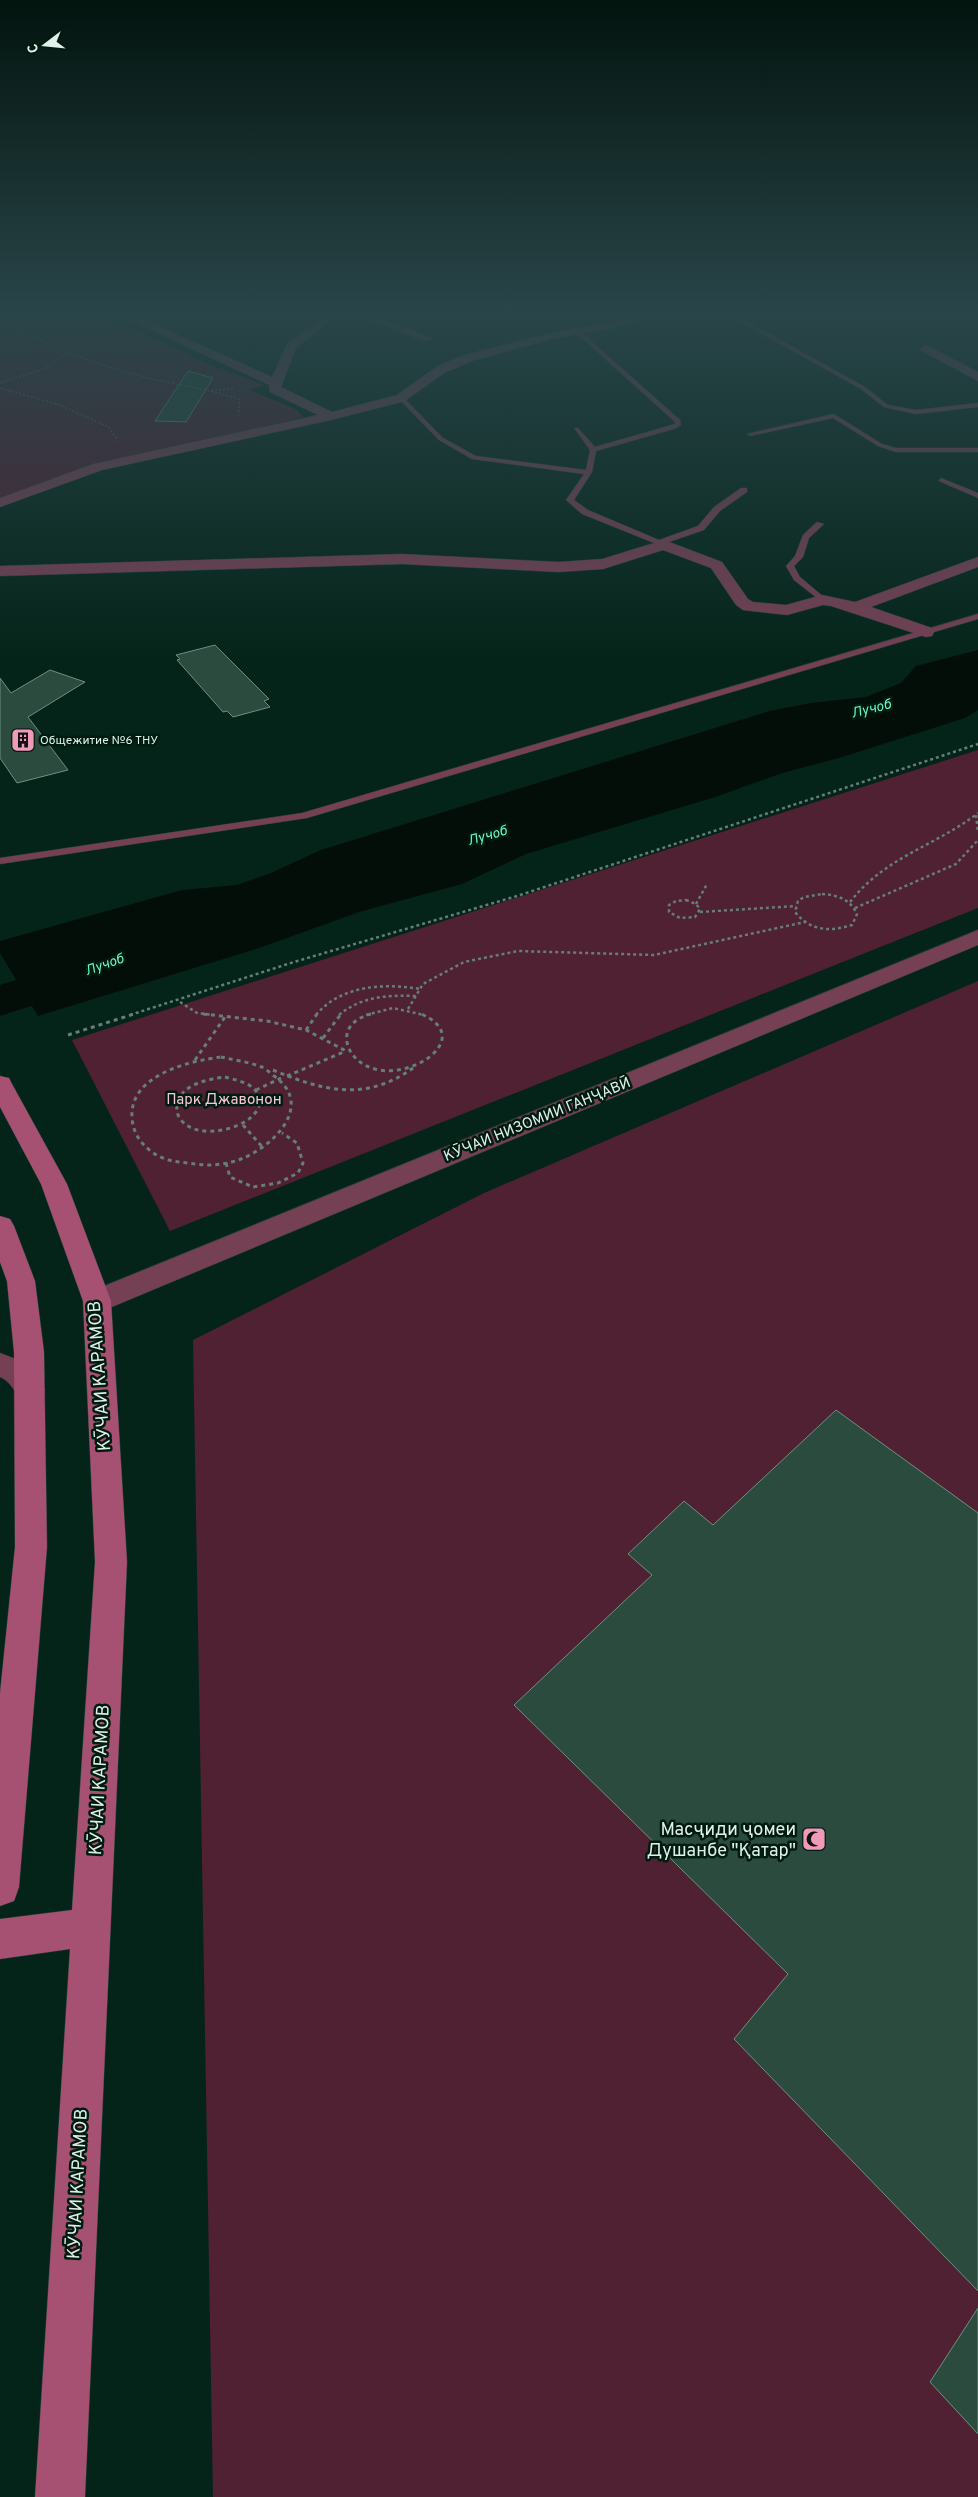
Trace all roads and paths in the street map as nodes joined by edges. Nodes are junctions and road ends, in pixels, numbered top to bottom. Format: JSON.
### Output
{"nodes":[{"id":1,"x":110,"y":429,"type":"edge"},
{"id":2,"x":274,"y":429,"type":"edge"},
{"id":3,"x":431,"y":429,"type":"edge"},
{"id":4,"x":576,"y":429,"type":"dead end"},
{"id":5,"x":670,"y":429,"type":"edge"},
{"id":6,"x":776,"y":429,"type":"edge"},
{"id":7,"x":853,"y":429,"type":"edge"},
{"id":8,"x":750,"y":434,"type":"dead end"},
{"id":9,"x":122,"y":446,"type":"dead end"},
{"id":10,"x":593,"y":450,"type":"junction"},
{"id":11,"x":978,"y":450,"type":"edge"},
{"id":12,"x":589,"y":472,"type":"junction"},
{"id":13,"x":941,"y":480,"type":"dead end"},
{"id":14,"x":744,"y":490,"type":"dead end"},
{"id":15,"x":978,"y":496,"type":"edge"},
{"id":16,"x":0,"y":503,"type":"edge"},
{"id":17,"x":820,"y":524,"type":"dead end"},
{"id":18,"x":661,"y":544,"type":"junction"},
{"id":19,"x":978,"y":562,"type":"edge"},
{"id":20,"x":0,"y":571,"type":"edge"},
{"id":21,"x":822,"y":600,"type":"junction"},
{"id":22,"x":856,"y":607,"type":"junction"},
{"id":23,"x":978,"y":616,"type":"edge"},
{"id":24,"x":926,"y":632,"type":"junction"},
{"id":25,"x":978,"y":744,"type":"edge"},
{"id":26,"x":977,"y":814,"type":"edge"},
{"id":27,"x":978,"y":832,"type":"edge"},
{"id":28,"x":978,"y":840,"type":"edge"},
{"id":29,"x":0,"y":861,"type":"edge"},
{"id":30,"x":707,"y":884,"type":"dead end"},
{"id":31,"x":850,"y":902,"type":"junction"},
{"id":32,"x":696,"y":904,"type":"junction"},
{"id":33,"x":796,"y":906,"type":"junction"},
{"id":34,"x":855,"y":908,"type":"junction"},
{"id":35,"x":700,"y":912,"type":"junction"},
{"id":36,"x":805,"y":922,"type":"junction"},
{"id":37,"x":978,"y":937,"type":"edge"},
{"id":38,"x":420,"y":989,"type":"junction"},
{"id":39,"x":416,"y":996,"type":"junction"},
{"id":40,"x":179,"y":1001,"type":"junction"},
{"id":41,"x":408,"y":1009,"type":"junction"},
{"id":42,"x":225,"y":1017,"type":"junction"},
{"id":43,"x":306,"y":1030,"type":"junction"},
{"id":44,"x":68,"y":1035,"type":"dead end"},
{"id":45,"x":323,"y":1038,"type":"junction"},
{"id":46,"x":347,"y":1051,"type":"junction"},
{"id":47,"x":195,"y":1060,"type":"junction"},
{"id":48,"x":416,"y":1067,"type":"junction"},
{"id":49,"x":268,"y":1068,"type":"junction"},
{"id":50,"x":286,"y":1076,"type":"junction"},
{"id":51,"x":280,"y":1078,"type":"junction"},
{"id":52,"x":0,"y":1084,"type":"edge"},
{"id":53,"x":256,"y":1090,"type":"junction"},
{"id":54,"x":244,"y":1125,"type":"junction"},
{"id":55,"x":282,"y":1133,"type":"junction"},
{"id":56,"x":264,"y":1149,"type":"junction"},
{"id":57,"x":226,"y":1163,"type":"junction"},
{"id":58,"x":0,"y":1226,"type":"edge"},
{"id":59,"x":96,"y":1301,"type":"junction"},
{"id":60,"x":0,"y":1365,"type":"edge"},
{"id":61,"x":30,"y":1389,"type":"junction"},
{"id":62,"x":0,"y":1888,"type":"edge"},
{"id":63,"x":91,"y":1926,"type":"junction"},
{"id":64,"x":0,"y":1939,"type":"edge"},
{"id":65,"x":60,"y":2497,"type":"edge"}],
"edges":[{"from":1,"to":9,"type":"path"},
{"from":2,"to":16,"type":"street"},
{"from":3,"to":12,"type":"lane"},
{"from":4,"to":10,"type":"lane"},
{"from":5,"to":10,"type":"lane"},
{"from":6,"to":8,"type":"lane"},
{"from":7,"to":11,"type":"lane"},
{"from":10,"to":12,"type":"lane"},
{"from":12,"to":18,"type":"lane"},
{"from":13,"to":15,"type":"lane"},
{"from":14,"to":18,"type":"lane"},
{"from":17,"to":21,"type":"lane"},
{"from":18,"to":20,"type":"street"},
{"from":18,"to":21,"type":"street"},
{"from":19,"to":22,"type":"street"},
{"from":21,"to":22,"type":"street"},
{"from":22,"to":24,"type":"street"},
{"from":23,"to":24,"type":"lane"},
{"from":24,"to":29,"type":"lane"},
{"from":25,"to":40,"type":"path"},
{"from":26,"to":27,"type":"path"},
{"from":26,"to":31,"type":"path"},
{"from":28,"to":34,"type":"path"},
{"from":30,"to":32,"type":"path"},
{"from":31,"to":33,"type":"path"},
{"from":31,"to":34,"type":"path"},
{"from":32,"to":35,"type":"path"},
{"from":32,"to":35,"type":"path"},
{"from":33,"to":35,"type":"path"},
{"from":33,"to":36,"type":"path"},
{"from":34,"to":36,"type":"path"},
{"from":36,"to":38,"type":"path"},
{"from":37,"to":59,"type":"street","name":"КӮЧАИ НИЗОМИИ ГАНҶАВӢ"},
{"from":38,"to":39,"type":"path"},
{"from":38,"to":43,"type":"path"},
{"from":39,"to":41,"type":"path"},
{"from":39,"to":45,"type":"path"},
{"from":40,"to":42,"type":"path"},
{"from":40,"to":44,"type":"path"},
{"from":41,"to":46,"type":"path"},
{"from":41,"to":48,"type":"path"},
{"from":42,"to":43,"type":"path"},
{"from":42,"to":47,"type":"path"},
{"from":43,"to":45,"type":"path"},
{"from":45,"to":46,"type":"path"},
{"from":46,"to":48,"type":"path"},
{"from":46,"to":50,"type":"path"},
{"from":47,"to":49,"type":"path"},
{"from":47,"to":57,"type":"path"},
{"from":48,"to":50,"type":"path"},
{"from":49,"to":50,"type":"path"},
{"from":49,"to":51,"type":"path"},
{"from":50,"to":51,"type":"path"},
{"from":51,"to":53,"type":"path"},
{"from":51,"to":55,"type":"path"},
{"from":52,"to":59,"type":"main road","name":"КӮЧАИ КАРАМОВ"},
{"from":53,"to":54,"type":"path"},
{"from":53,"to":54,"type":"path"},
{"from":54,"to":56,"type":"path"},
{"from":55,"to":56,"type":"path"},
{"from":55,"to":57,"type":"path"},
{"from":56,"to":57,"type":"path"},
{"from":58,"to":61,"type":"main road"},
{"from":59,"to":63,"type":"main road","name":"КӮЧАИ КАРАМОВ"},
{"from":60,"to":61,"type":"street"},
{"from":61,"to":62,"type":"main road"},
{"from":63,"to":64,"type":"main road"},
{"from":63,"to":65,"type":"main road","name":"КӮЧАИ КАРАМОВ"}]}
